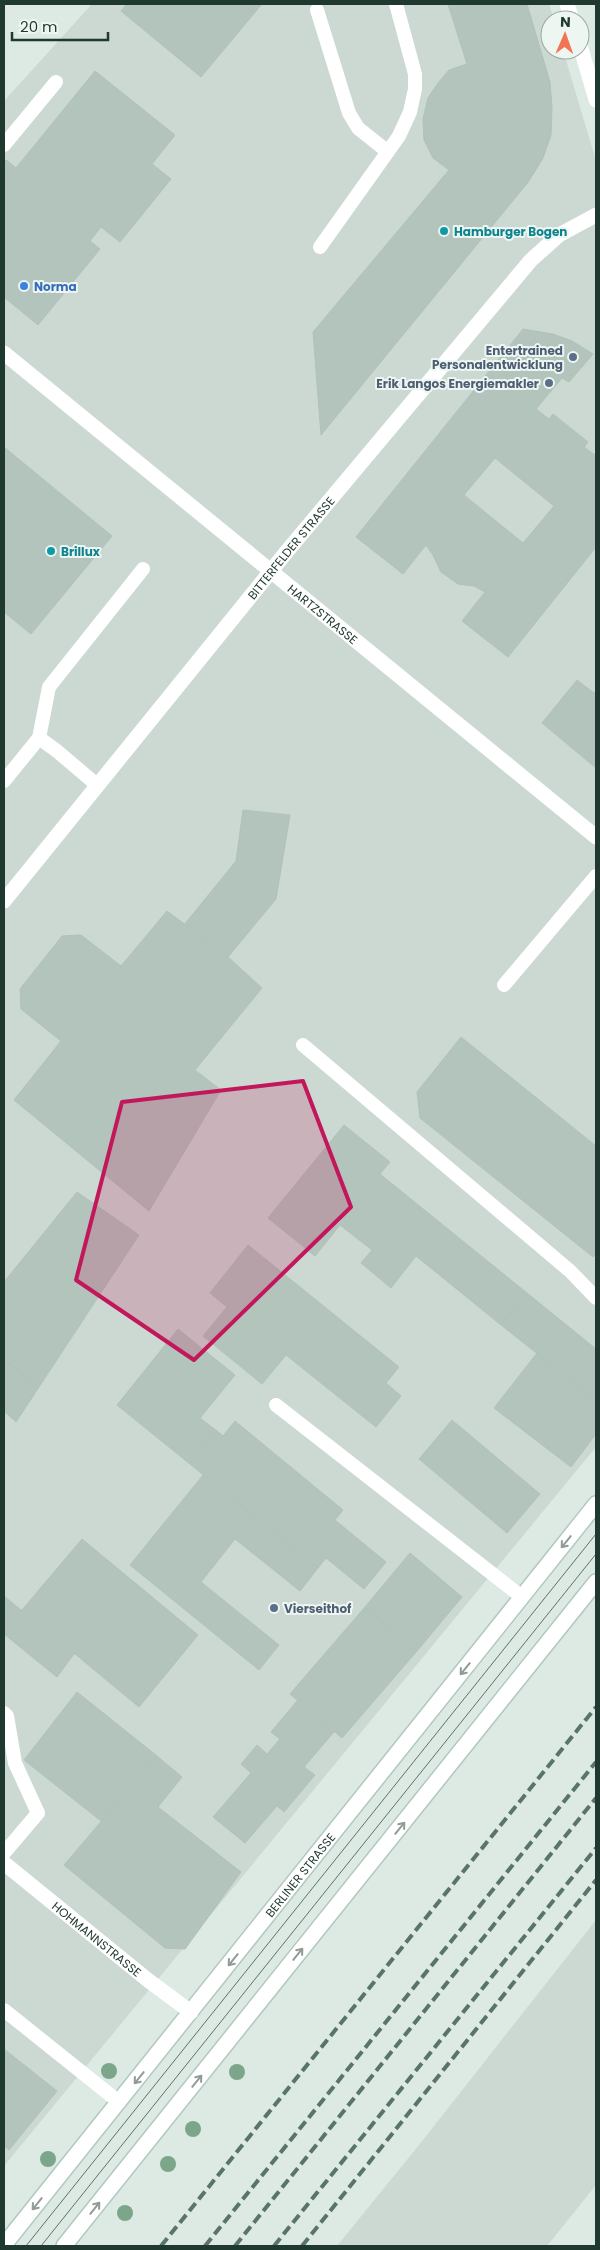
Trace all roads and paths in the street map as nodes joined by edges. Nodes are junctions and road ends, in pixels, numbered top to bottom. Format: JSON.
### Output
{"nodes":[{"id":1,"x":396,"y":4,"type":"edge"},
{"id":2,"x":318,"y":10,"type":"dead end"},
{"id":3,"x":585,"y":60,"type":"edge"},
{"id":4,"x":56,"y":82,"type":"dead end"},
{"id":5,"x":594,"y":83,"type":"edge"},
{"id":6,"x":596,"y":100,"type":"edge"},
{"id":7,"x":4,"y":145,"type":"edge"},
{"id":8,"x":388,"y":152,"type":"junction"},
{"id":9,"x":596,"y":215,"type":"edge"},
{"id":10,"x":320,"y":247,"type":"dead end"},
{"id":11,"x":4,"y":353,"type":"edge"},
{"id":12,"x":143,"y":569,"type":"dead end"},
{"id":13,"x":271,"y":571,"type":"junction"},
{"id":14,"x":39,"y":738,"type":"junction"},
{"id":15,"x":4,"y":781,"type":"edge"},
{"id":16,"x":97,"y":785,"type":"junction"},
{"id":17,"x":596,"y":837,"type":"edge"},
{"id":18,"x":596,"y":876,"type":"edge"},
{"id":19,"x":4,"y":901,"type":"edge"},
{"id":20,"x":504,"y":985,"type":"dead end"},
{"id":21,"x":303,"y":1045,"type":"dead end"},
{"id":22,"x":596,"y":1298,"type":"edge"},
{"id":23,"x":276,"y":1405,"type":"dead end"},
{"id":24,"x":596,"y":1504,"type":"edge"},
{"id":25,"x":596,"y":1582,"type":"edge"},
{"id":26,"x":522,"y":1597,"type":"junction"},
{"id":27,"x":4,"y":1713,"type":"edge"},
{"id":28,"x":4,"y":1853,"type":"edge"},
{"id":29,"x":4,"y":1863,"type":"edge"},
{"id":30,"x":4,"y":2010,"type":"edge"},
{"id":31,"x":191,"y":2012,"type":"junction"},
{"id":32,"x":119,"y":2102,"type":"junction"},
{"id":33,"x":4,"y":2245,"type":"edge"},
{"id":34,"x":64,"y":2246,"type":"edge"}],
"edges":[{"from":1,"to":8,"type":"lane"},
{"from":2,"to":8,"type":"lane"},
{"from":3,"to":5,"type":"street"},
{"from":4,"to":7,"type":"lane"},
{"from":5,"to":6,"type":"street"},
{"from":8,"to":10,"type":"lane"},
{"from":9,"to":13,"type":"street","name":"BITTERFELDER STRASSE"},
{"from":11,"to":13,"type":"street","name":"HARTZSTRASSE"},
{"from":12,"to":14,"type":"lane"},
{"from":13,"to":16,"type":"street","name":"BITTERFELDER STRASSE"},
{"from":13,"to":17,"type":"street","name":"HARTZSTRASSE"},
{"from":14,"to":15,"type":"lane"},
{"from":14,"to":16,"type":"lane"},
{"from":16,"to":19,"type":"street","name":"BITTERFELDER STRASSE"},
{"from":18,"to":20,"type":"lane"},
{"from":21,"to":22,"type":"lane"},
{"from":23,"to":26,"type":"lane"},
{"from":24,"to":26,"type":"street","name":"BERLINER STRASSE","one_way":true},
{"from":34,"to":25,"type":"street","one_way":true},
{"from":26,"to":31,"type":"street","name":"BERLINER STRASSE","one_way":true},
{"from":27,"to":28,"type":"lane"},
{"from":29,"to":31,"type":"street","name":"HOHMANNSTRASSE"},
{"from":30,"to":32,"type":"lane"},
{"from":31,"to":32,"type":"street","name":"BERLINER STRASSE","one_way":true},
{"from":32,"to":33,"type":"street","name":"BERLINER STRASSE","one_way":true}]}
